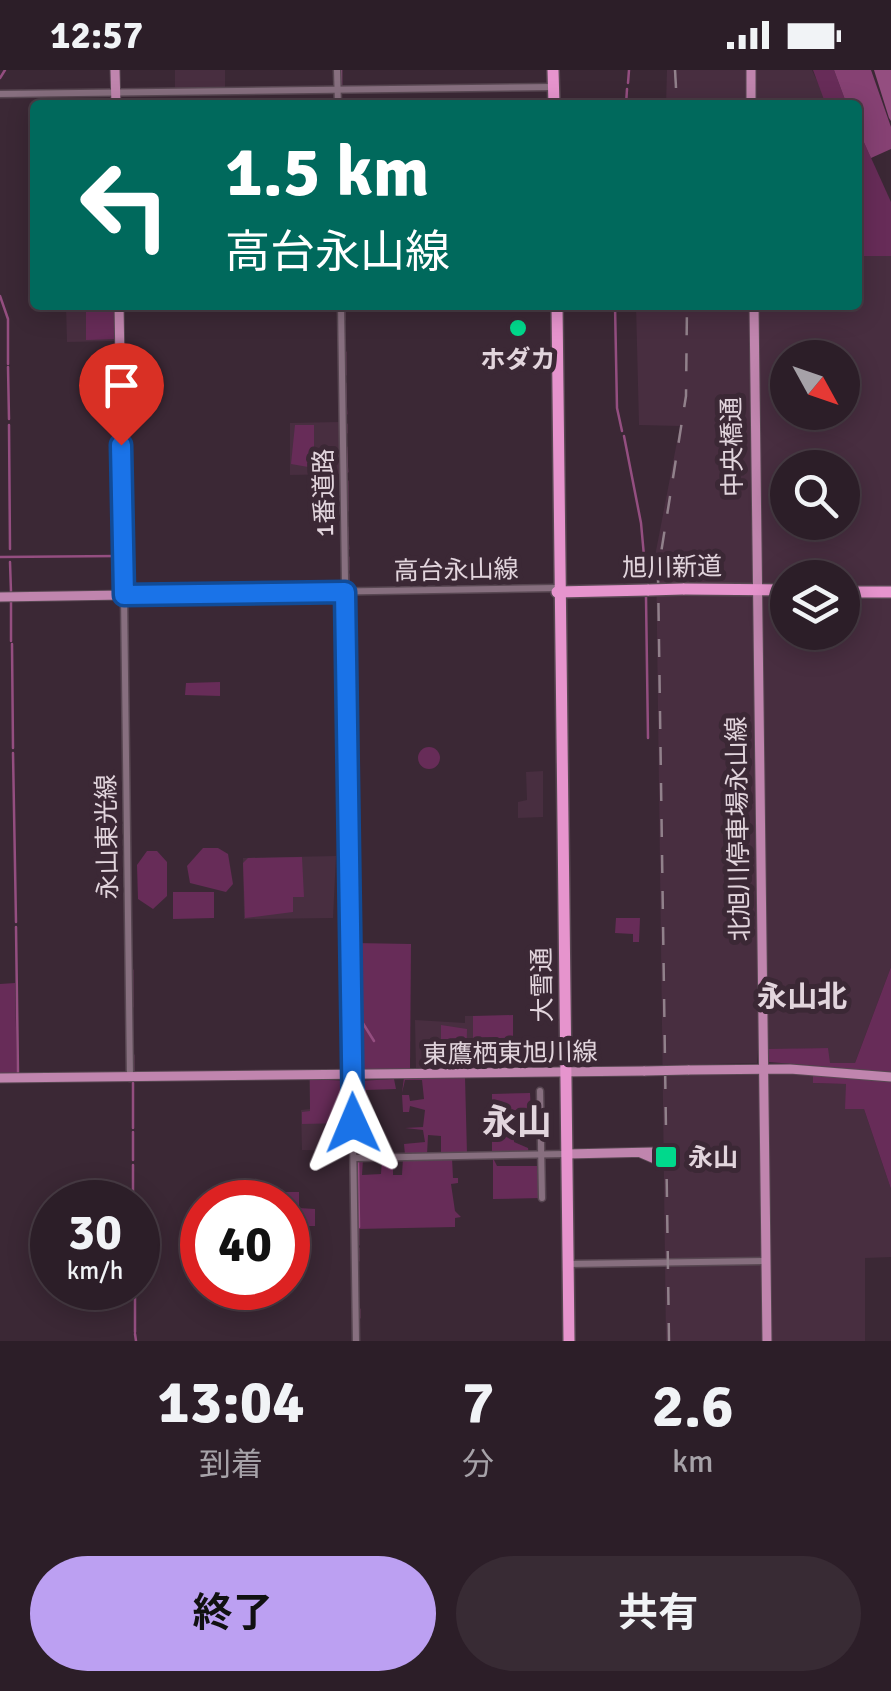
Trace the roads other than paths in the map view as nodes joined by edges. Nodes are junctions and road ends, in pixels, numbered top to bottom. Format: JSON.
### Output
{"nodes":[{"id":1,"x":116,"y":70,"type":"edge"},
{"id":2,"x":338,"y":70,"type":"edge"},
{"id":3,"x":551,"y":70,"type":"edge"},
{"id":4,"x":749,"y":70,"type":"edge"},
{"id":5,"x":552,"y":87,"type":"junction"},
{"id":6,"x":338,"y":90,"type":"junction"},
{"id":7,"x":116,"y":93,"type":"junction"},
{"id":8,"x":0,"y":94,"type":"edge"},
{"id":9,"x":116,"y":100,"type":"edge"},
{"id":10,"x":338,"y":100,"type":"edge"},
{"id":11,"x":552,"y":100,"type":"edge"},
{"id":12,"x":749,"y":100,"type":"edge"},
{"id":13,"x":119,"y":310,"type":"edge"},
{"id":14,"x":340,"y":310,"type":"edge"},
{"id":15,"x":555,"y":310,"type":"edge"},
{"id":16,"x":752,"y":310,"type":"edge"},
{"id":17,"x":756,"y":587,"type":"junction"},
{"id":18,"x":770,"y":587,"type":"edge"},
{"id":19,"x":557,"y":590,"type":"junction"},
{"id":20,"x":860,"y":590,"type":"edge"},
{"id":21,"x":891,"y":590,"type":"edge"},
{"id":22,"x":345,"y":592,"type":"junction"},
{"id":23,"x":124,"y":595,"type":"junction"},
{"id":24,"x":0,"y":597,"type":"edge"},
{"id":25,"x":764,"y":1069,"type":"junction"},
{"id":26,"x":566,"y":1072,"type":"junction"},
{"id":27,"x":352,"y":1074,"type":"junction"},
{"id":28,"x":891,"y":1077,"type":"edge"},
{"id":29,"x":130,"y":1078,"type":"junction"},
{"id":30,"x":0,"y":1079,"type":"edge"},
{"id":31,"x":540,"y":1091,"type":"dead end"},
{"id":32,"x":640,"y":1153,"type":"dead end"},
{"id":33,"x":567,"y":1154,"type":"junction"},
{"id":34,"x":541,"y":1155,"type":"junction"},
{"id":35,"x":354,"y":1158,"type":"junction"},
{"id":36,"x":542,"y":1198,"type":"dead end"},
{"id":37,"x":766,"y":1261,"type":"junction"},
{"id":38,"x":568,"y":1264,"type":"junction"},
{"id":39,"x":356,"y":1341,"type":"edge"},
{"id":40,"x":569,"y":1341,"type":"edge"},
{"id":41,"x":767,"y":1341,"type":"edge"}],
"edges":[{"from":1,"to":7,"type":"main road"},
{"from":2,"to":6,"type":"street"},
{"from":3,"to":5,"type":"highway"},
{"from":4,"to":12,"type":"main road"},
{"from":5,"to":6,"type":"street"},
{"from":5,"to":11,"type":"highway"},
{"from":6,"to":7,"type":"street"},
{"from":6,"to":10,"type":"street"},
{"from":7,"to":8,"type":"street"},
{"from":7,"to":9,"type":"main road"},
{"from":13,"to":23,"type":"main road"},
{"from":14,"to":22,"type":"street","name":"1番道路"},
{"from":15,"to":19,"type":"highway","name":"大雪通"},
{"from":16,"to":17,"type":"main road","name":"中央橋通"},
{"from":17,"to":18,"type":"highway","name":"旭川新道"},
{"from":17,"to":19,"type":"highway","name":"旭川新道","bridge":true},
{"from":17,"to":25,"type":"main road","name":"北旭川停車場永山線"},
{"from":19,"to":22,"type":"street","name":"高台永山線"},
{"from":19,"to":26,"type":"highway","name":"大雪通"},
{"from":20,"to":21,"type":"highway"},
{"from":22,"to":23,"type":"street","name":"高台永山線"},
{"from":22,"to":27,"type":"street","name":"1番道路"},
{"from":23,"to":24,"type":"main road"},
{"from":23,"to":29,"type":"street","name":"永山東光線"},
{"from":25,"to":26,"type":"main road","name":"東鷹栖東旭川線","bridge":true},
{"from":25,"to":28,"type":"main road","name":"東鷹栖東旭川線"},
{"from":25,"to":37,"type":"main road","name":"北旭川停車場永山線"},
{"from":26,"to":27,"type":"main road","name":"東鷹栖東旭川線"},
{"from":26,"to":33,"type":"highway","name":"大雪通"},
{"from":27,"to":29,"type":"main road","name":"東鷹栖東旭川線"},
{"from":27,"to":35,"type":"street","name":"1番道路"},
{"from":29,"to":30,"type":"main road","name":"東鷹栖東旭川線"},
{"from":31,"to":34,"type":"street"},
{"from":32,"to":33,"type":"main road"},
{"from":33,"to":34,"type":"street"},
{"from":33,"to":38,"type":"highway","name":"大雪通"},
{"from":34,"to":35,"type":"street"},
{"from":34,"to":36,"type":"street"},
{"from":35,"to":39,"type":"street","name":"1番道路"},
{"from":37,"to":38,"type":"street"},
{"from":37,"to":41,"type":"main road","name":"北旭川停車場永山線"},
{"from":38,"to":40,"type":"highway","name":"大雪通"}]}
